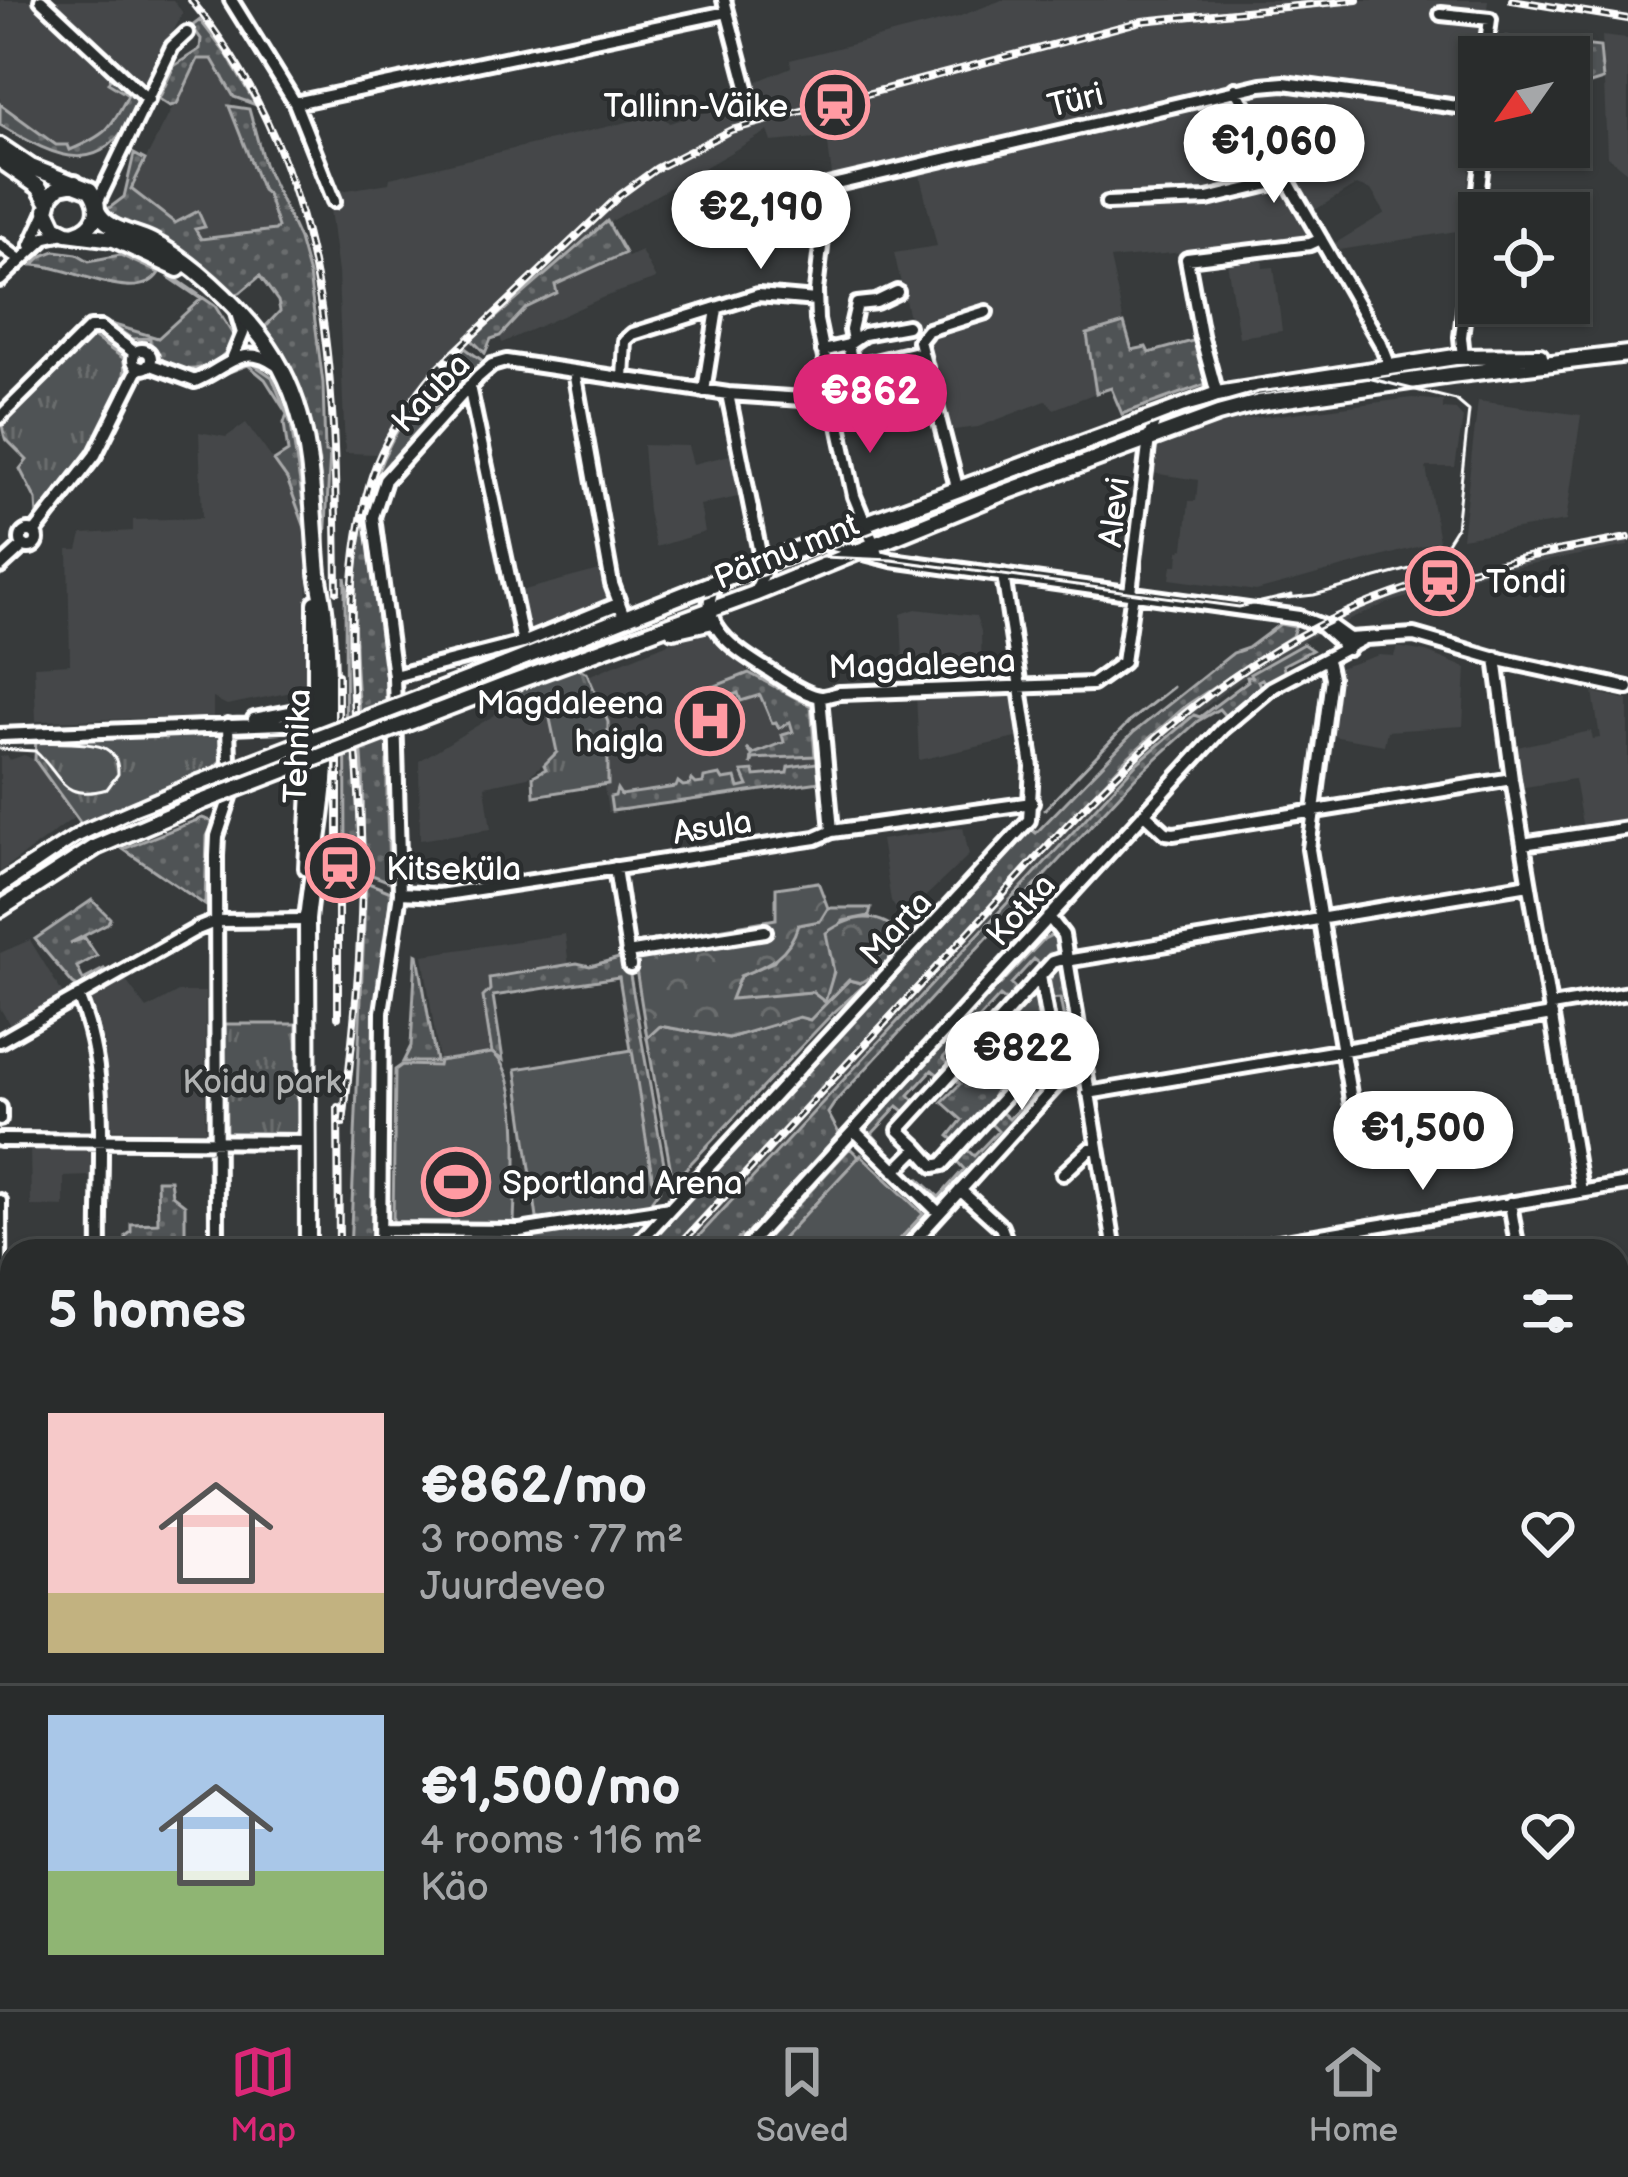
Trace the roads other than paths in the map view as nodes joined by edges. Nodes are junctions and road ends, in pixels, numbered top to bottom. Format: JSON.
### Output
{"nodes":[{"id":1,"x":41,"y":0,"type":"edge"},
{"id":2,"x":231,"y":0,"type":"edge"},
{"id":3,"x":725,"y":6,"type":"edge"},
{"id":4,"x":1442,"y":14,"type":"dead end"},
{"id":5,"x":187,"y":33,"type":"dead end"},
{"id":6,"x":1488,"y":36,"type":"edge"},
{"id":7,"x":746,"y":87,"type":"dead end"},
{"id":8,"x":1235,"y":89,"type":"junction"},
{"id":9,"x":148,"y":100,"type":"junction"},
{"id":10,"x":295,"y":103,"type":"junction"},
{"id":11,"x":1458,"y":107,"type":"edge"},
{"id":12,"x":0,"y":146,"type":"edge"},
{"id":13,"x":120,"y":157,"type":"junction"},
{"id":14,"x":0,"y":160,"type":"edge"},
{"id":15,"x":1481,"y":168,"type":"edge"},
{"id":16,"x":1286,"y":180,"type":"junction"},
{"id":17,"x":77,"y":183,"type":"junction"},
{"id":18,"x":334,"y":201,"type":"dead end"},
{"id":19,"x":1107,"y":203,"type":"dead end"},
{"id":20,"x":47,"y":206,"type":"junction"},
{"id":21,"x":97,"y":207,"type":"junction"},
{"id":22,"x":71,"y":233,"type":"junction"},
{"id":23,"x":1321,"y":239,"type":"junction"},
{"id":24,"x":0,"y":245,"type":"edge"},
{"id":25,"x":22,"y":257,"type":"junction"},
{"id":26,"x":0,"y":280,"type":"edge"},
{"id":27,"x":897,"y":292,"type":"dead end"},
{"id":28,"x":816,"y":300,"type":"junction"},
{"id":29,"x":232,"y":305,"type":"junction"},
{"id":30,"x":717,"y":309,"type":"junction"},
{"id":31,"x":986,"y":312,"type":"dead end"},
{"id":32,"x":907,"y":326,"type":"dead end"},
{"id":33,"x":851,"y":343,"type":"junction"},
{"id":34,"x":1628,"y":349,"type":"edge"},
{"id":35,"x":823,"y":351,"type":"junction"},
{"id":36,"x":1462,"y":357,"type":"junction"},
{"id":37,"x":233,"y":358,"type":"junction"},
{"id":38,"x":144,"y":365,"type":"junction"},
{"id":39,"x":1390,"y":366,"type":"junction"},
{"id":40,"x":853,"y":367,"type":"junction"},
{"id":41,"x":920,"y":367,"type":"junction"},
{"id":42,"x":283,"y":371,"type":"junction"},
{"id":43,"x":574,"y":371,"type":"junction"},
{"id":44,"x":1451,"y":375,"type":"junction"},
{"id":45,"x":623,"y":378,"type":"junction"},
{"id":46,"x":470,"y":386,"type":"junction"},
{"id":47,"x":857,"y":386,"type":"junction"},
{"id":48,"x":704,"y":391,"type":"junction"},
{"id":49,"x":926,"y":391,"type":"junction"},
{"id":50,"x":728,"y":394,"type":"junction"},
{"id":51,"x":1216,"y":394,"type":"junction"},
{"id":52,"x":834,"y":401,"type":"junction"},
{"id":53,"x":1156,"y":416,"type":"junction"},
{"id":54,"x":0,"y":417,"type":"edge"},
{"id":55,"x":1149,"y":438,"type":"junction"},
{"id":56,"x":958,"y":491,"type":"junction"},
{"id":57,"x":862,"y":524,"type":"junction"},
{"id":58,"x":817,"y":542,"type":"junction"},
{"id":59,"x":875,"y":553,"type":"junction"},
{"id":60,"x":762,"y":563,"type":"junction"},
{"id":61,"x":825,"y":565,"type":"junction"},
{"id":62,"x":0,"y":567,"type":"edge"},
{"id":63,"x":318,"y":573,"type":"junction"},
{"id":64,"x":1003,"y":575,"type":"junction"},
{"id":65,"x":716,"y":582,"type":"junction"},
{"id":66,"x":1131,"y":593,"type":"junction"},
{"id":67,"x":754,"y":594,"type":"junction"},
{"id":68,"x":621,"y":611,"type":"junction"},
{"id":69,"x":711,"y":615,"type":"junction"},
{"id":70,"x":523,"y":644,"type":"junction"},
{"id":71,"x":1445,"y":645,"type":"junction"},
{"id":72,"x":1343,"y":649,"type":"junction"},
{"id":73,"x":1496,"y":658,"type":"junction"},
{"id":74,"x":394,"y":676,"type":"junction"},
{"id":75,"x":1019,"y":686,"type":"junction"},
{"id":76,"x":1628,"y":688,"type":"edge"},
{"id":77,"x":820,"y":697,"type":"junction"},
{"id":78,"x":327,"y":708,"type":"junction"},
{"id":79,"x":306,"y":714,"type":"junction"},
{"id":80,"x":282,"y":724,"type":"junction"},
{"id":81,"x":228,"y":725,"type":"junction"},
{"id":82,"x":0,"y":735,"type":"edge"},
{"id":83,"x":310,"y":750,"type":"junction"},
{"id":84,"x":1512,"y":779,"type":"junction"},
{"id":85,"x":323,"y":798,"type":"junction"},
{"id":86,"x":1032,"y":803,"type":"junction"},
{"id":87,"x":1314,"y":809,"type":"junction"},
{"id":88,"x":1144,"y":813,"type":"junction"},
{"id":89,"x":1628,"y":828,"type":"edge"},
{"id":90,"x":832,"y":831,"type":"junction"},
{"id":91,"x":1523,"y":844,"type":"junction"},
{"id":92,"x":614,"y":868,"type":"junction"},
{"id":93,"x":1529,"y":884,"type":"junction"},
{"id":94,"x":0,"y":886,"type":"edge"},
{"id":95,"x":400,"y":893,"type":"junction"},
{"id":96,"x":0,"y":909,"type":"edge"},
{"id":97,"x":1321,"y":919,"type":"junction"},
{"id":98,"x":307,"y":920,"type":"junction"},
{"id":99,"x":1047,"y":920,"type":"junction"},
{"id":100,"x":217,"y":921,"type":"junction"},
{"id":101,"x":765,"y":931,"type":"dead end"},
{"id":102,"x":1066,"y":960,"type":"junction"},
{"id":103,"x":1040,"y":976,"type":"junction"},
{"id":104,"x":1628,"y":993,"type":"edge"},
{"id":105,"x":78,"y":996,"type":"junction"},
{"id":106,"x":1551,"y":1011,"type":"junction"},
{"id":107,"x":0,"y":1041,"type":"edge"},
{"id":108,"x":1343,"y":1051,"type":"junction"},
{"id":109,"x":1084,"y":1074,"type":"junction"},
{"id":110,"x":1088,"y":1093,"type":"junction"},
{"id":111,"x":0,"y":1108,"type":"edge"},
{"id":112,"x":0,"y":1119,"type":"edge"},
{"id":113,"x":854,"y":1130,"type":"junction"},
{"id":114,"x":100,"y":1138,"type":"junction"},
{"id":115,"x":0,"y":1140,"type":"edge"},
{"id":116,"x":218,"y":1140,"type":"junction"},
{"id":117,"x":308,"y":1142,"type":"junction"},
{"id":118,"x":917,"y":1148,"type":"junction"},
{"id":119,"x":1097,"y":1148,"type":"junction"},
{"id":120,"x":1360,"y":1154,"type":"dead end"},
{"id":121,"x":896,"y":1171,"type":"junction"},
{"id":122,"x":1064,"y":1174,"type":"dead end"},
{"id":123,"x":1628,"y":1184,"type":"edge"},
{"id":124,"x":960,"y":1190,"type":"junction"},
{"id":125,"x":1581,"y":1191,"type":"junction"},
{"id":126,"x":0,"y":1201,"type":"edge"},
{"id":127,"x":1510,"y":1202,"type":"junction"},
{"id":128,"x":672,"y":1208,"type":"junction"},
{"id":129,"x":939,"y":1213,"type":"junction"},
{"id":130,"x":381,"y":1230,"type":"junction"},
{"id":131,"x":100,"y":1239,"type":"edge"},
{"id":132,"x":217,"y":1239,"type":"edge"},
{"id":133,"x":308,"y":1239,"type":"edge"},
{"id":134,"x":381,"y":1239,"type":"edge"},
{"id":135,"x":642,"y":1239,"type":"edge"},
{"id":136,"x":754,"y":1239,"type":"edge"},
{"id":137,"x":916,"y":1239,"type":"edge"},
{"id":138,"x":1005,"y":1239,"type":"edge"},
{"id":139,"x":1113,"y":1239,"type":"edge"},
{"id":140,"x":1296,"y":1239,"type":"edge"},
{"id":141,"x":1516,"y":1239,"type":"edge"},
{"id":142,"x":0,"y":1317,"type":"edge"},
{"id":143,"x":0,"y":1514,"type":"edge"},
{"id":144,"x":0,"y":1529,"type":"edge"}],
"edges":[{"from":1,"to":9,"type":"street"},
{"from":2,"to":10,"type":"street"},
{"from":3,"to":7,"type":"street"},
{"from":3,"to":10,"type":"street"},
{"from":4,"to":6,"type":"street"},
{"from":5,"to":9,"type":"street"},
{"from":8,"to":11,"type":"street","name":"Türi"},
{"from":8,"to":16,"type":"street"},
{"from":8,"to":28,"type":"street","name":"Türi"},
{"from":9,"to":13,"type":"street"},
{"from":10,"to":18,"type":"street"},
{"from":12,"to":17,"type":"main road"},
{"from":13,"to":17,"type":"street"},
{"from":13,"to":21,"type":"street"},
{"from":14,"to":20,"type":"main road"},
{"from":15,"to":36,"type":"street"},
{"from":16,"to":19,"type":"street"},
{"from":16,"to":23,"type":"street"},
{"from":17,"to":20,"type":"main road"},
{"from":17,"to":21,"type":"main road"},
{"from":20,"to":22,"type":"main road"},
{"from":20,"to":25,"type":"street"},
{"from":21,"to":22,"type":"main road"},
{"from":21,"to":29,"type":"main road","name":"Tehnika"},
{"from":22,"to":25,"type":"street"},
{"from":22,"to":29,"type":"main road","name":"Tehnika"},
{"from":23,"to":39,"type":"street"},
{"from":23,"to":51,"type":"street"},
{"from":24,"to":25,"type":"street"},
{"from":25,"to":26,"type":"street"},
{"from":27,"to":33,"type":"street"},
{"from":28,"to":30,"type":"street"},
{"from":28,"to":35,"type":"street"},
{"from":29,"to":37,"type":"street"},
{"from":29,"to":42,"type":"main road","name":"Tehnika"},
{"from":30,"to":45,"type":"street"},
{"from":30,"to":48,"type":"street"},
{"from":31,"to":41,"type":"street"},
{"from":32,"to":33,"type":"street"},
{"from":33,"to":35,"type":"street"},
{"from":33,"to":40,"type":"street"},
{"from":34,"to":36,"type":"main road","name":"Pärnu mnt"},
{"from":34,"to":44,"type":"main road","name":"Pärnu mnt"},
{"from":35,"to":52,"type":"street"},
{"from":36,"to":39,"type":"main road","name":"Pärnu mnt"},
{"from":36,"to":44,"type":"main road"},
{"from":37,"to":38,"type":"street"},
{"from":37,"to":42,"type":"street"},
{"from":38,"to":54,"type":"street"},
{"from":38,"to":62,"type":"street"},
{"from":39,"to":51,"type":"main road","name":"Pärnu mnt"},
{"from":40,"to":41,"type":"street"},
{"from":40,"to":47,"type":"street"},
{"from":41,"to":47,"type":"street"},
{"from":41,"to":49,"type":"street"},
{"from":42,"to":63,"type":"main road","name":"Tehnika"},
{"from":43,"to":45,"type":"street","name":"Kauba"},
{"from":43,"to":46,"type":"street","name":"Kauba"},
{"from":43,"to":68,"type":"street"},
{"from":44,"to":55,"type":"main road","name":"Pärnu mnt"},
{"from":45,"to":48,"type":"street","name":"Kauba"},
{"from":46,"to":70,"type":"street"},
{"from":46,"to":74,"type":"street","name":"Kauba"},
{"from":47,"to":49,"type":"street"},
{"from":48,"to":50,"type":"street","name":"Kauba"},
{"from":49,"to":56,"type":"street"},
{"from":50,"to":52,"type":"street","name":"Kauba"},
{"from":50,"to":60,"type":"street"},
{"from":51,"to":53,"type":"main road","name":"Pärnu mnt"},
{"from":52,"to":57,"type":"street"},
{"from":53,"to":55,"type":"street","name":"Alevi"},
{"from":53,"to":56,"type":"main road","name":"Pärnu mnt"},
{"from":55,"to":59,"type":"main road","name":"Pärnu mnt"},
{"from":55,"to":66,"type":"street","name":"Alevi"},
{"from":56,"to":57,"type":"main road","name":"Pärnu mnt"},
{"from":57,"to":58,"type":"main road","name":"Pärnu mnt"},
{"from":57,"to":59,"type":"street"},
{"from":58,"to":59,"type":"street"},
{"from":58,"to":60,"type":"main road","name":"Pärnu mnt"},
{"from":59,"to":61,"type":"main road","name":"Pärnu mnt"},
{"from":59,"to":61,"type":"street"},
{"from":59,"to":64,"type":"street"},
{"from":60,"to":65,"type":"main road","name":"Pärnu mnt"},
{"from":60,"to":67,"type":"street"},
{"from":61,"to":67,"type":"main road","name":"Pärnu mnt"},
{"from":63,"to":78,"type":"main road","name":"Tehnika"},
{"from":63,"to":79,"type":"main road","name":"Tehnika"},
{"from":64,"to":66,"type":"street"},
{"from":64,"to":75,"type":"street"},
{"from":65,"to":68,"type":"main road","name":"Pärnu mnt"},
{"from":65,"to":69,"type":"street"},
{"from":66,"to":72,"type":"street"},
{"from":66,"to":75,"type":"street","name":"Magdaleena"},
{"from":67,"to":69,"type":"main road","name":"Pärnu mnt"},
{"from":68,"to":70,"type":"street"},
{"from":68,"to":94,"type":"main road","name":"Pärnu mnt","bridge":true},
{"from":69,"to":77,"type":"street","name":"Magdaleena"},
{"from":69,"to":96,"type":"main road","name":"Pärnu mnt","bridge":true},
{"from":70,"to":74,"type":"street"},
{"from":71,"to":72,"type":"street"},
{"from":71,"to":72,"type":"street"},
{"from":71,"to":73,"type":"street"},
{"from":72,"to":87,"type":"street"},
{"from":72,"to":88,"type":"street","name":"Kotka"},
{"from":73,"to":76,"type":"street"},
{"from":73,"to":84,"type":"street"},
{"from":74,"to":95,"type":"street","name":"Kauba"},
{"from":75,"to":77,"type":"street","name":"Magdaleena"},
{"from":75,"to":86,"type":"street"},
{"from":77,"to":90,"type":"street"},
{"from":78,"to":79,"type":"street"},
{"from":78,"to":85,"type":"main road","name":"Tehnika"},
{"from":79,"to":80,"type":"street"},
{"from":79,"to":81,"type":"street"},
{"from":79,"to":83,"type":"main road","name":"Tehnika"},
{"from":79,"to":85,"type":"street"},
{"from":80,"to":81,"type":"street"},
{"from":80,"to":83,"type":"street"},
{"from":81,"to":82,"type":"street"},
{"from":81,"to":100,"type":"street"},
{"from":83,"to":98,"type":"main road","name":"Tehnika"},
{"from":84,"to":87,"type":"street"},
{"from":84,"to":91,"type":"street"},
{"from":85,"to":98,"type":"main road","name":"Tehnika"},
{"from":86,"to":90,"type":"street","name":"Asula"},
{"from":86,"to":128,"type":"street","name":"Marta"},
{"from":87,"to":88,"type":"street"},
{"from":87,"to":97,"type":"street"},
{"from":88,"to":99,"type":"street","name":"Kotka"},
{"from":89,"to":91,"type":"street"},
{"from":90,"to":92,"type":"street","name":"Asula"},
{"from":91,"to":93,"type":"street"},
{"from":92,"to":95,"type":"street","name":"Asula"},
{"from":92,"to":101,"type":"street"},
{"from":93,"to":97,"type":"street"},
{"from":93,"to":106,"type":"street"},
{"from":95,"to":130,"type":"street","name":"Kauba"},
{"from":97,"to":102,"type":"street"},
{"from":97,"to":108,"type":"street"},
{"from":98,"to":100,"type":"street"},
{"from":98,"to":117,"type":"main road","name":"Tehnika"},
{"from":99,"to":102,"type":"street"},
{"from":99,"to":113,"type":"street","name":"Kotka"},
{"from":100,"to":105,"type":"street"},
{"from":100,"to":116,"type":"street"},
{"from":102,"to":103,"type":"street"},
{"from":102,"to":109,"type":"street"},
{"from":103,"to":118,"type":"street"},
{"from":103,"to":118,"type":"street"},
{"from":104,"to":106,"type":"street"},
{"from":105,"to":107,"type":"street"},
{"from":105,"to":114,"type":"street"},
{"from":106,"to":108,"type":"street"},
{"from":106,"to":125,"type":"street"},
{"from":108,"to":110,"type":"street"},
{"from":108,"to":120,"type":"street"},
{"from":109,"to":110,"type":"street"},
{"from":109,"to":124,"type":"street"},
{"from":110,"to":119,"type":"street"},
{"from":111,"to":112,"type":"street"},
{"from":113,"to":121,"type":"street"},
{"from":113,"to":136,"type":"street","name":"Kotka"},
{"from":114,"to":115,"type":"street"},
{"from":114,"to":116,"type":"street"},
{"from":114,"to":131,"type":"street"},
{"from":116,"to":117,"type":"street"},
{"from":116,"to":132,"type":"street"},
{"from":117,"to":133,"type":"main road","name":"Tehnika"},
{"from":118,"to":121,"type":"street"},
{"from":119,"to":122,"type":"street"},
{"from":119,"to":139,"type":"street"},
{"from":121,"to":129,"type":"street"},
{"from":123,"to":125,"type":"street"},
{"from":124,"to":129,"type":"street"},
{"from":124,"to":138,"type":"street"},
{"from":125,"to":127,"type":"street"},
{"from":126,"to":142,"type":"street"},
{"from":127,"to":140,"type":"street"},
{"from":127,"to":141,"type":"street"},
{"from":128,"to":130,"type":"street"},
{"from":128,"to":135,"type":"street","name":"Marta"},
{"from":129,"to":137,"type":"street"},
{"from":130,"to":134,"type":"street","name":"Kauba"},
{"from":142,"to":143,"type":"street"},
{"from":143,"to":144,"type":"street"}]}
